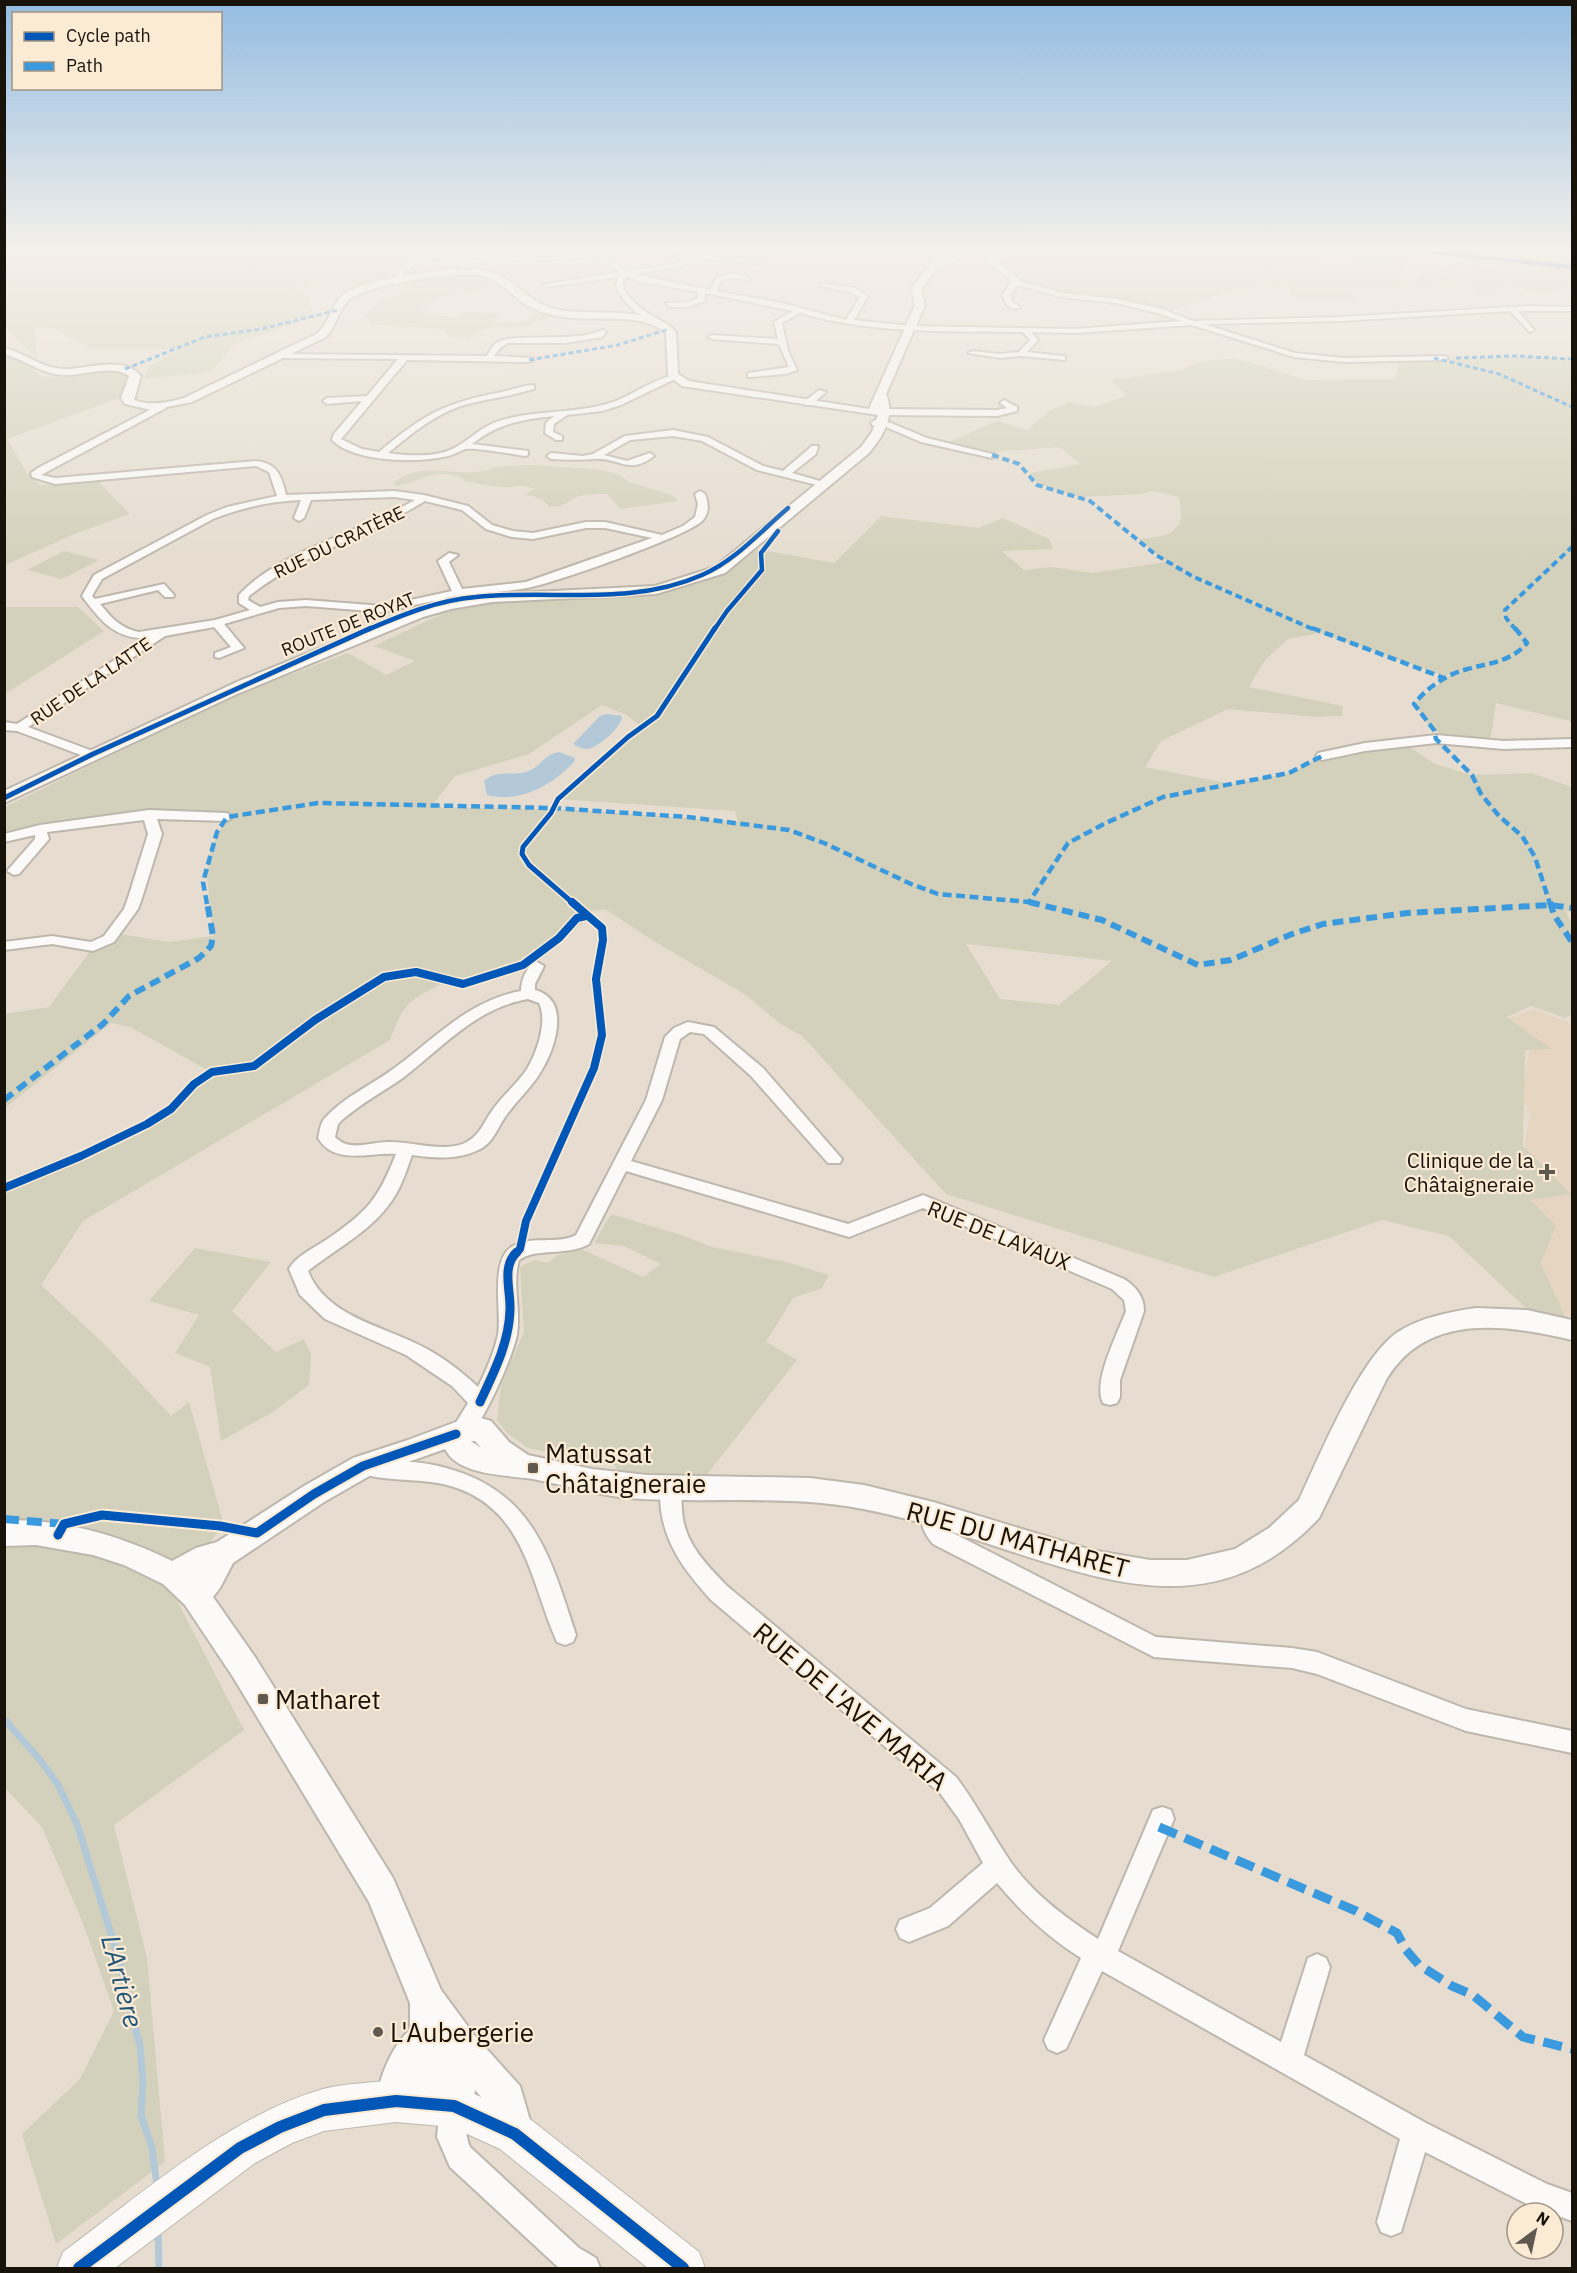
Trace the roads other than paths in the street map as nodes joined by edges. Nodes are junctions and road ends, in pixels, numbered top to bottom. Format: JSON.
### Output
{"nodes":[{"id":1,"x":14,"y":354,"type":"edge"},
{"id":2,"x":283,"y":354,"type":"edge"},
{"id":3,"x":492,"y":354,"type":"edge"},
{"id":4,"x":673,"y":354,"type":"edge"},
{"id":5,"x":787,"y":354,"type":"edge"},
{"id":6,"x":899,"y":354,"type":"edge"},
{"id":7,"x":973,"y":354,"type":"edge"},
{"id":8,"x":1021,"y":354,"type":"joint"},
{"id":9,"x":1291,"y":354,"type":"edge"},
{"id":10,"x":279,"y":356,"type":"junction"},
{"id":11,"x":404,"y":358,"type":"junction"},
{"id":12,"x":489,"y":358,"type":"junction"},
{"id":13,"x":1062,"y":358,"type":"dead end"},
{"id":14,"x":1444,"y":358,"type":"dead end"},
{"id":15,"x":529,"y":360,"type":"dead end"},
{"id":16,"x":751,"y":375,"type":"dead end"},
{"id":17,"x":675,"y":377,"type":"junction"},
{"id":18,"x":531,"y":387,"type":"dead end"},
{"id":19,"x":822,"y":392,"type":"dead end"},
{"id":20,"x":369,"y":398,"type":"junction"},
{"id":21,"x":327,"y":401,"type":"dead end"},
{"id":22,"x":1004,"y":402,"type":"dead end"},
{"id":23,"x":808,"y":403,"type":"junction"},
{"id":24,"x":163,"y":406,"type":"junction"},
{"id":25,"x":874,"y":411,"type":"junction"},
{"id":26,"x":565,"y":413,"type":"junction"},
{"id":27,"x":559,"y":438,"type":"dead end"},
{"id":28,"x":465,"y":446,"type":"junction"},
{"id":29,"x":815,"y":447,"type":"dead end"},
{"id":30,"x":525,"y":453,"type":"dead end"},
{"id":31,"x":382,"y":454,"type":"junction"},
{"id":32,"x":992,"y":455,"type":"dead end"},
{"id":33,"x":551,"y":456,"type":"dead end"},
{"id":34,"x":596,"y":456,"type":"junction"},
{"id":35,"x":650,"y":456,"type":"dead end"},
{"id":36,"x":785,"y":474,"type":"junction"},
{"id":37,"x":822,"y":483,"type":"junction"},
{"id":38,"x":700,"y":494,"type":"dead end"},
{"id":39,"x":282,"y":498,"type":"junction"},
{"id":40,"x":307,"y":498,"type":"junction"},
{"id":41,"x":424,"y":498,"type":"junction"},
{"id":42,"x":299,"y":518,"type":"dead end"},
{"id":43,"x":662,"y":538,"type":"junction"},
{"id":44,"x":453,"y":555,"type":"dead end"},
{"id":45,"x":527,"y":585,"type":"junction"},
{"id":46,"x":458,"y":592,"type":"junction"},
{"id":47,"x":169,"y":595,"type":"dead end"},
{"id":48,"x":550,"y":595,"type":"junction"},
{"id":49,"x":442,"y":602,"type":"junction"},
{"id":50,"x":93,"y":603,"type":"junction"},
{"id":51,"x":257,"y":610,"type":"junction"},
{"id":52,"x":217,"y":623,"type":"junction"},
{"id":53,"x":163,"y":633,"type":"junction"},
{"id":54,"x":219,"y":655,"type":"dead end"},
{"id":55,"x":4,"y":726,"type":"edge"},
{"id":56,"x":20,"y":728,"type":"junction"},
{"id":57,"x":1572,"y":743,"type":"edge"},
{"id":58,"x":94,"y":756,"type":"junction"},
{"id":59,"x":1322,"y":756,"type":"dead end"},
{"id":60,"x":4,"y":798,"type":"edge"},
{"id":61,"x":149,"y":814,"type":"junction"},
{"id":62,"x":227,"y":817,"type":"dead end"},
{"id":63,"x":40,"y":829,"type":"junction"},
{"id":64,"x":4,"y":838,"type":"edge"},
{"id":65,"x":14,"y":871,"type":"dead end"},
{"id":66,"x":4,"y":946,"type":"edge"},
{"id":67,"x":537,"y":966,"type":"dead end"},
{"id":68,"x":528,"y":994,"type":"junction"},
{"id":69,"x":406,"y":1149,"type":"junction"},
{"id":70,"x":834,"y":1159,"type":"dead end"},
{"id":71,"x":622,"y":1164,"type":"junction"},
{"id":72,"x":1572,"y":1330,"type":"edge"},
{"id":73,"x":1110,"y":1397,"type":"dead end"},
{"id":74,"x":472,"y":1431,"type":"junction"},
{"id":75,"x":363,"y":1466,"type":"junction"},
{"id":76,"x":670,"y":1488,"type":"junction"},
{"id":77,"x":932,"y":1516,"type":"junction"},
{"id":78,"x":4,"y":1533,"type":"edge"},
{"id":79,"x":184,"y":1586,"type":"junction"},
{"id":80,"x":565,"y":1635,"type":"dead end"},
{"id":81,"x":1572,"y":1742,"type":"edge"},
{"id":82,"x":1162,"y":1819,"type":"dead end"},
{"id":83,"x":998,"y":1866,"type":"junction"},
{"id":84,"x":909,"y":1929,"type":"dead end"},
{"id":85,"x":1100,"y":1955,"type":"junction"},
{"id":86,"x":1317,"y":1967,"type":"dead end"},
{"id":87,"x":1057,"y":2040,"type":"dead end"},
{"id":88,"x":445,"y":2044,"type":"junction"},
{"id":89,"x":1289,"y":2060,"type":"junction"},
{"id":90,"x":425,"y":2103,"type":"junction"},
{"id":91,"x":1416,"y":2133,"type":"junction"},
{"id":92,"x":514,"y":2134,"type":"junction"},
{"id":93,"x":1572,"y":2207,"type":"edge"},
{"id":94,"x":1391,"y":2222,"type":"dead end"},
{"id":95,"x":79,"y":2268,"type":"edge"},
{"id":96,"x":586,"y":2268,"type":"edge"},
{"id":97,"x":683,"y":2268,"type":"edge"}],
"edges":[{"from":1,"to":24,"type":"street"},
{"from":2,"to":10,"type":"street"},
{"from":3,"to":12,"type":"street"},
{"from":4,"to":17,"type":"street"},
{"from":5,"to":16,"type":"street"},
{"from":6,"to":25,"type":"street","name":"ROUTE DE ROYAT"},
{"from":7,"to":8,"type":"street"},
{"from":8,"to":13,"type":"street"},
{"from":9,"to":14,"type":"street"},
{"from":10,"to":11,"type":"street"},
{"from":10,"to":24,"type":"street"},
{"from":11,"to":12,"type":"street"},
{"from":11,"to":20,"type":"street"},
{"from":12,"to":15,"type":"street"},
{"from":17,"to":23,"type":"street"},
{"from":17,"to":26,"type":"street"},
{"from":18,"to":31,"type":"street"},
{"from":19,"to":23,"type":"street"},
{"from":20,"to":21,"type":"street"},
{"from":20,"to":31,"type":"street"},
{"from":22,"to":25,"type":"street"},
{"from":23,"to":25,"type":"street"},
{"from":24,"to":39,"type":"street"},
{"from":25,"to":32,"type":"street"},
{"from":25,"to":37,"type":"street","name":"ROUTE DE ROYAT"},
{"from":26,"to":27,"type":"street"},
{"from":26,"to":28,"type":"street"},
{"from":28,"to":30,"type":"street"},
{"from":28,"to":31,"type":"street"},
{"from":29,"to":36,"type":"street"},
{"from":33,"to":34,"type":"street"},
{"from":34,"to":35,"type":"street"},
{"from":34,"to":36,"type":"street"},
{"from":36,"to":37,"type":"street"},
{"from":37,"to":48,"type":"street","name":"ROUTE DE ROYAT"},
{"from":38,"to":43,"type":"street"},
{"from":39,"to":40,"type":"street"},
{"from":39,"to":50,"type":"street"},
{"from":40,"to":41,"type":"street"},
{"from":40,"to":42,"type":"street"},
{"from":41,"to":43,"type":"street"},
{"from":41,"to":51,"type":"street","name":"RUE DU CRATÈRE"},
{"from":43,"to":45,"type":"street"},
{"from":44,"to":46,"type":"street"},
{"from":45,"to":46,"type":"street"},
{"from":45,"to":48,"type":"street"},
{"from":46,"to":49,"type":"street"},
{"from":47,"to":50,"type":"street"},
{"from":48,"to":49,"type":"street","name":"ROUTE DE ROYAT"},
{"from":49,"to":51,"type":"street"},
{"from":49,"to":58,"type":"street","name":"ROUTE DE ROYAT"},
{"from":50,"to":53,"type":"street"},
{"from":51,"to":52,"type":"street"},
{"from":52,"to":53,"type":"street"},
{"from":52,"to":54,"type":"street"},
{"from":53,"to":56,"type":"street","name":"RUE DE LA LATTE"},
{"from":55,"to":56,"type":"street"},
{"from":56,"to":58,"type":"street"},
{"from":57,"to":59,"type":"street"},
{"from":58,"to":60,"type":"street","name":"ROUTE DE ROYAT"},
{"from":61,"to":62,"type":"street"},
{"from":61,"to":63,"type":"street"},
{"from":61,"to":66,"type":"street"},
{"from":63,"to":64,"type":"street"},
{"from":63,"to":65,"type":"street"},
{"from":67,"to":68,"type":"street"},
{"from":68,"to":69,"type":"street"},
{"from":68,"to":69,"type":"street"},
{"from":69,"to":74,"type":"street"},
{"from":70,"to":71,"type":"street"},
{"from":71,"to":73,"type":"street","name":"RUE DE LAVAUX"},
{"from":71,"to":74,"type":"street"},
{"from":72,"to":77,"type":"street","name":"RUE DU MATHARET"},
{"from":74,"to":75,"type":"street","name":"RUE DU MATHARET"},
{"from":74,"to":76,"type":"street","name":"RUE DU MATHARET"},
{"from":75,"to":79,"type":"street","name":"RUE DU MATHARET"},
{"from":75,"to":80,"type":"street"},
{"from":76,"to":77,"type":"street","name":"RUE DU MATHARET"},
{"from":76,"to":83,"type":"street","name":"RUE DE L'AVE MARIA"},
{"from":77,"to":81,"type":"street"},
{"from":78,"to":79,"type":"street"},
{"from":79,"to":88,"type":"street"},
{"from":82,"to":85,"type":"street"},
{"from":83,"to":84,"type":"street"},
{"from":83,"to":85,"type":"street","name":"RUE DE L'AVE MARIA"},
{"from":85,"to":87,"type":"street"},
{"from":85,"to":89,"type":"street","name":"RUE DE L'AVE MARIA"},
{"from":86,"to":89,"type":"street"},
{"from":88,"to":90,"type":"street"},
{"from":88,"to":90,"type":"street"},
{"from":88,"to":92,"type":"street"},
{"from":89,"to":91,"type":"street","name":"RUE DE L'AVE MARIA"},
{"from":90,"to":92,"type":"main road"},
{"from":90,"to":95,"type":"main road"},
{"from":90,"to":96,"type":"street"},
{"from":91,"to":93,"type":"street","name":"RUE DE L'AVE MARIA"},
{"from":91,"to":94,"type":"street"},
{"from":92,"to":97,"type":"main road"}]}
